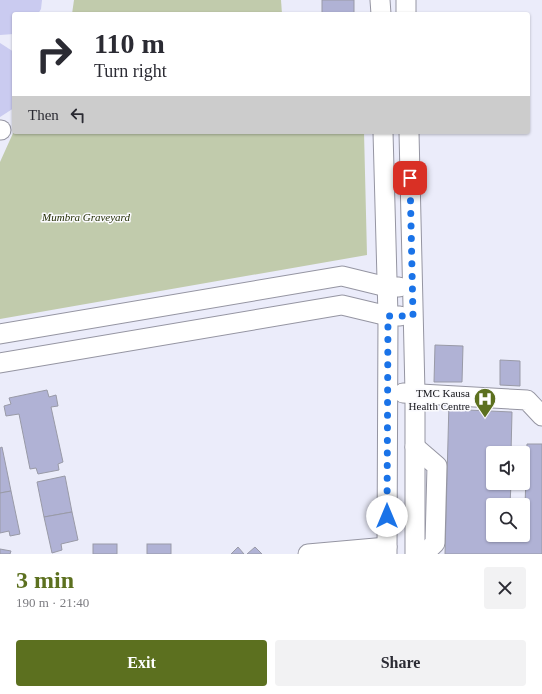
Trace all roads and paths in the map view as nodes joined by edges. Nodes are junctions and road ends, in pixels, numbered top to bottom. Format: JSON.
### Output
{"nodes":[{"id":1,"x":380,"y":0,"type":"edge"},
{"id":2,"x":406,"y":0,"type":"edge"},
{"id":3,"x":381,"y":12,"type":"edge"},
{"id":4,"x":406,"y":12,"type":"edge"},
{"id":5,"x":383,"y":134,"type":"edge"},
{"id":6,"x":409,"y":134,"type":"edge"},
{"id":7,"x":387,"y":287,"type":"junction"},
{"id":8,"x":413,"y":287,"type":"junction"},
{"id":9,"x":388,"y":316,"type":"junction"},
{"id":10,"x":413,"y":316,"type":"junction"},
{"id":11,"x":0,"y":334,"type":"edge"},
{"id":12,"x":0,"y":363,"type":"edge"},
{"id":13,"x":388,"y":393,"type":"junction"},
{"id":14,"x":415,"y":393,"type":"junction"},
{"id":15,"x":542,"y":416,"type":"edge"},
{"id":16,"x":415,"y":446,"type":"junction"},
{"id":17,"x":387,"y":551,"type":"edge"},
{"id":18,"x":308,"y":554,"type":"edge"},
{"id":19,"x":415,"y":554,"type":"edge"},
{"id":20,"x":424,"y":554,"type":"edge"}],
"edges":[{"from":1,"to":3,"type":"street"},
{"from":2,"to":4,"type":"street"},
{"from":5,"to":7,"type":"street"},
{"from":6,"to":8,"type":"street"},
{"from":7,"to":8,"type":"street"},
{"from":7,"to":9,"type":"street"},
{"from":7,"to":11,"type":"street"},
{"from":8,"to":10,"type":"street"},
{"from":9,"to":10,"type":"street"},
{"from":9,"to":12,"type":"street"},
{"from":9,"to":13,"type":"street"},
{"from":10,"to":14,"type":"street"},
{"from":13,"to":14,"type":"street"},
{"from":13,"to":17,"type":"street"},
{"from":14,"to":15,"type":"street"},
{"from":14,"to":16,"type":"street"},
{"from":16,"to":19,"type":"street"},
{"from":16,"to":20,"type":"street"},
{"from":17,"to":18,"type":"street"}]}
